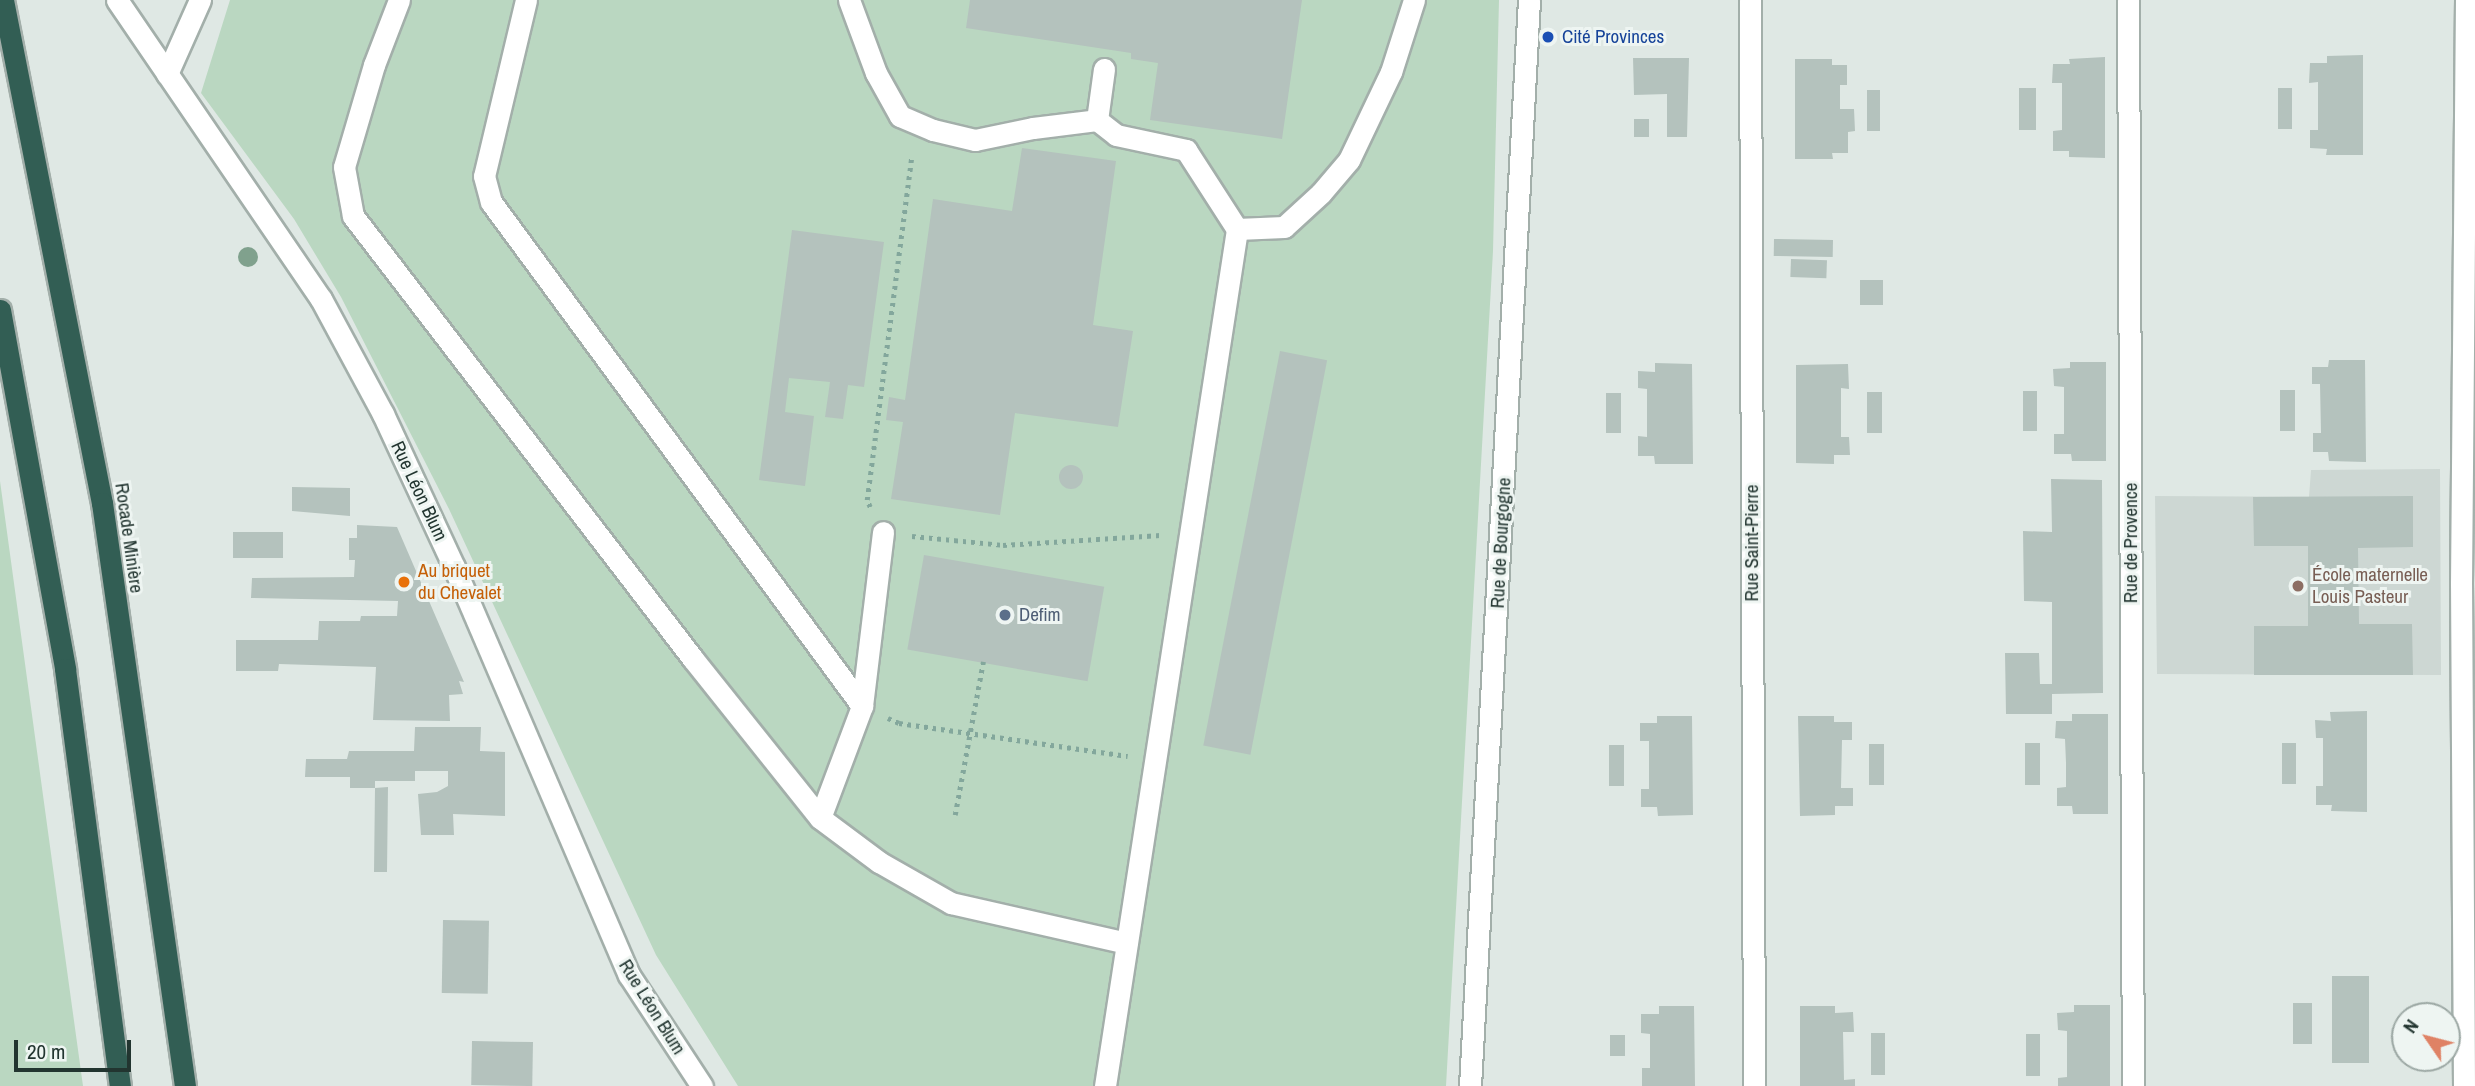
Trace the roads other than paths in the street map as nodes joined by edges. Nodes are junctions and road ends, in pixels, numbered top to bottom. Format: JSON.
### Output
{"nodes":[{"id":1,"x":3,"y":0,"type":"edge"},
{"id":2,"x":117,"y":0,"type":"edge"},
{"id":3,"x":200,"y":0,"type":"edge"},
{"id":4,"x":399,"y":0,"type":"edge"},
{"id":5,"x":526,"y":0,"type":"edge"},
{"id":6,"x":849,"y":0,"type":"edge"},
{"id":7,"x":1414,"y":0,"type":"edge"},
{"id":8,"x":1529,"y":0,"type":"edge"},
{"id":9,"x":1750,"y":0,"type":"edge"},
{"id":10,"x":2128,"y":0,"type":"edge"},
{"id":11,"x":2466,"y":0,"type":"edge"},
{"id":12,"x":1104,"y":69,"type":"dead end"},
{"id":13,"x":167,"y":74,"type":"junction"},
{"id":14,"x":1097,"y":120,"type":"junction"},
{"id":15,"x":1237,"y":229,"type":"junction"},
{"id":16,"x":0,"y":310,"type":"edge"},
{"id":17,"x":883,"y":532,"type":"road end"},
{"id":18,"x":2468,"y":584,"type":"edge"},
{"id":19,"x":862,"y":706,"type":"junction"},
{"id":20,"x":820,"y":818,"type":"junction"},
{"id":21,"x":1127,"y":943,"type":"junction"},
{"id":22,"x":120,"y":1086,"type":"edge"},
{"id":23,"x":185,"y":1086,"type":"edge"},
{"id":24,"x":702,"y":1086,"type":"edge"},
{"id":25,"x":1105,"y":1086,"type":"edge"},
{"id":26,"x":1470,"y":1086,"type":"edge"},
{"id":27,"x":1754,"y":1086,"type":"edge"},
{"id":28,"x":2133,"y":1086,"type":"edge"},
{"id":29,"x":2465,"y":1086,"type":"edge"}],
"edges":[{"from":1,"to":23,"type":"highway","name":"Rocade Minière"},
{"from":2,"to":13,"type":"street","name":"Rue Léon Blum"},
{"from":3,"to":13,"type":"street"},
{"from":4,"to":20,"type":"street"},
{"from":5,"to":19,"type":"street"},
{"from":6,"to":14,"type":"street"},
{"from":7,"to":15,"type":"street"},
{"from":8,"to":26,"type":"street","name":"Rue de Bourgogne"},
{"from":9,"to":27,"type":"street","name":"Rue Saint-Pierre"},
{"from":10,"to":28,"type":"street","name":"Rue de Provence"},
{"from":11,"to":18,"type":"street"},
{"from":12,"to":14,"type":"street"},
{"from":13,"to":24,"type":"street","name":"Rue Léon Blum"},
{"from":14,"to":15,"type":"street"},
{"from":15,"to":21,"type":"street"},
{"from":16,"to":22,"type":"highway"},
{"from":17,"to":19,"type":"street"},
{"from":18,"to":29,"type":"street"},
{"from":19,"to":20,"type":"street"},
{"from":20,"to":21,"type":"street"},
{"from":21,"to":25,"type":"street"}]}
